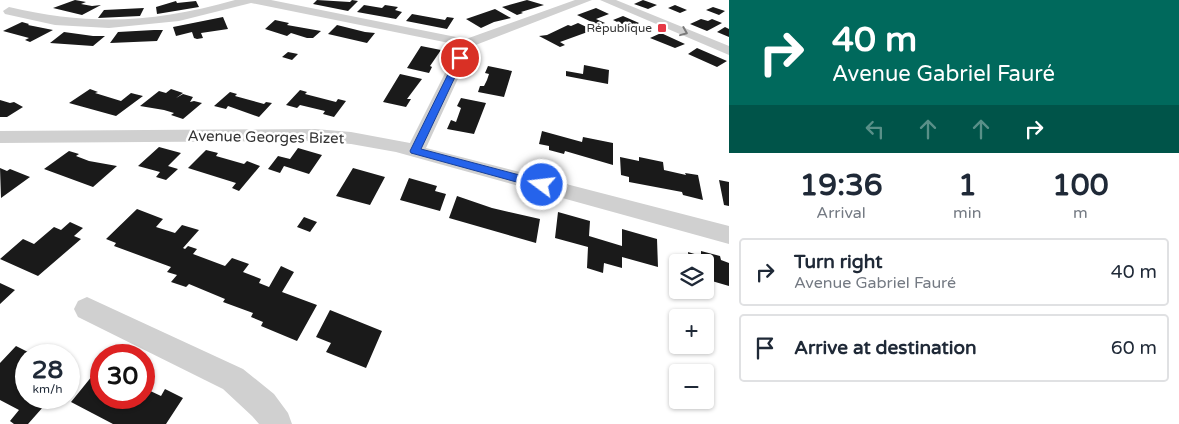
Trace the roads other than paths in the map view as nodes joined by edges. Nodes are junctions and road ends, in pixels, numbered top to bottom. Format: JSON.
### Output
{"nodes":[{"id":1,"x":248,"y":0,"type":"edge"},
{"id":2,"x":253,"y":0,"type":"edge"},
{"id":3,"x":586,"y":0,"type":"edge"},
{"id":4,"x":606,"y":0,"type":"edge"},
{"id":5,"x":9,"y":11,"type":"dead end"},
{"id":6,"x":468,"y":43,"type":"junction"},
{"id":7,"x":729,"y":51,"type":"edge"},
{"id":8,"x":0,"y":137,"type":"edge"},
{"id":9,"x":415,"y":151,"type":"junction"},
{"id":10,"x":729,"y":236,"type":"edge"},
{"id":11,"x":87,"y":309,"type":"dead end"},
{"id":12,"x":277,"y":424,"type":"edge"}],
"edges":[{"from":1,"to":5,"type":"street"},
{"from":2,"to":6,"type":"street"},
{"from":3,"to":6,"type":"street"},
{"from":4,"to":7,"type":"street","one_way":true},
{"from":6,"to":9,"type":"street"},
{"from":8,"to":9,"type":"street","name":"Avenue Georges Bizet"},
{"from":9,"to":10,"type":"street","name":"Avenue Georges Bizet"},
{"from":11,"to":12,"type":"street"}]}
